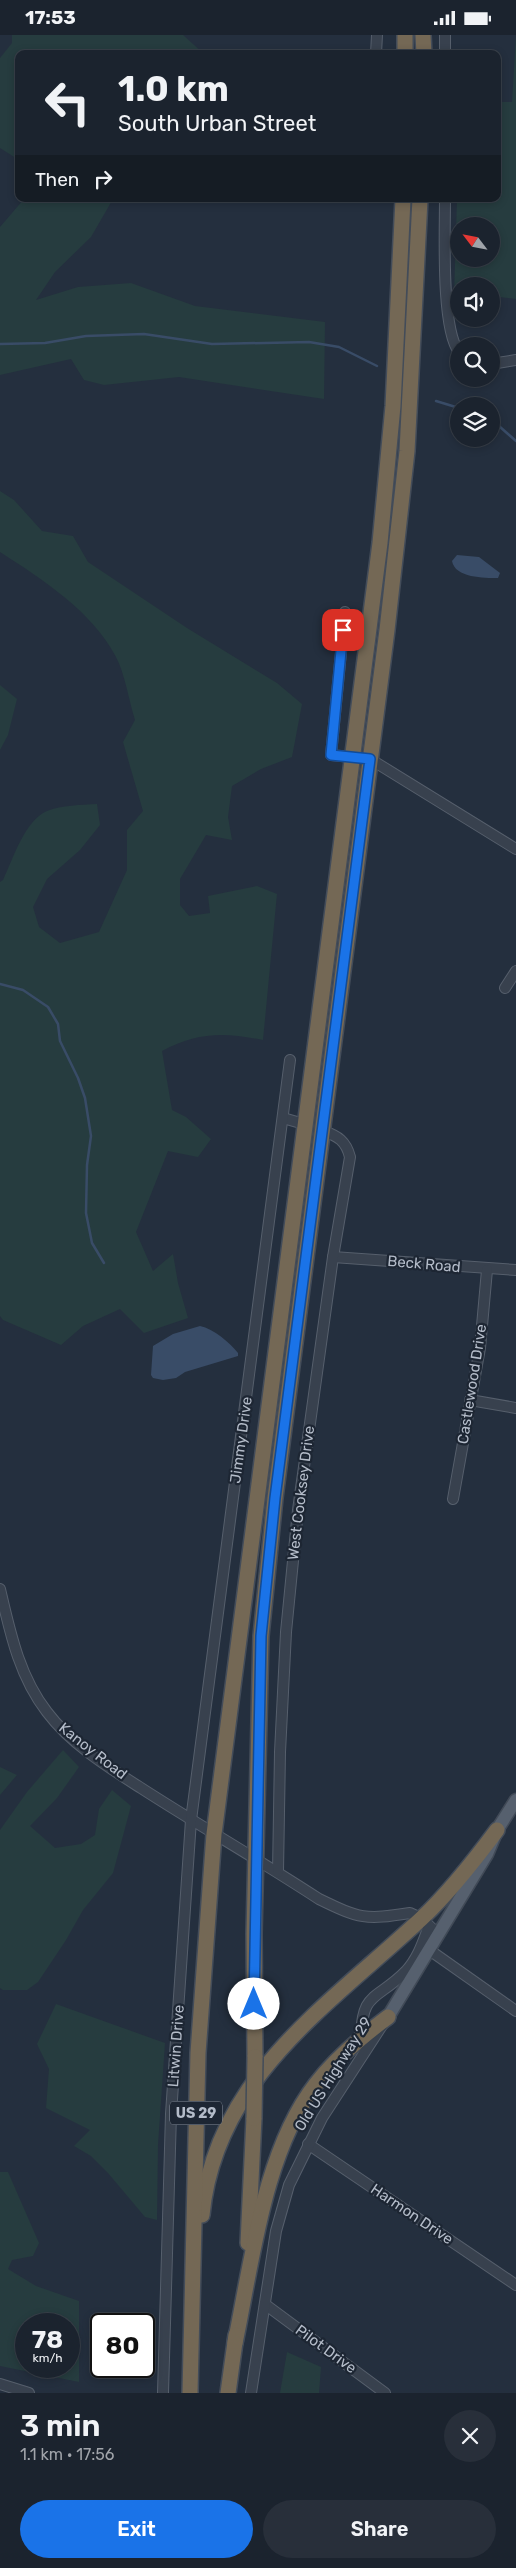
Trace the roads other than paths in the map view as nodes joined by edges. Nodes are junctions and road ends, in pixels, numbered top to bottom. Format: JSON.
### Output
{"nodes":[{"id":1,"x":377,"y":35,"type":"edge"},
{"id":2,"x":405,"y":35,"type":"edge"},
{"id":3,"x":423,"y":35,"type":"edge"},
{"id":4,"x":445,"y":35,"type":"edge"},
{"id":5,"x":376,"y":50,"type":"edge"},
{"id":6,"x":405,"y":50,"type":"edge"},
{"id":7,"x":424,"y":50,"type":"edge"},
{"id":8,"x":445,"y":50,"type":"edge"},
{"id":9,"x":403,"y":202,"type":"edge"},
{"id":10,"x":420,"y":202,"type":"edge"},
{"id":11,"x":445,"y":202,"type":"edge"},
{"id":12,"x":452,"y":337,"type":"edge"},
{"id":13,"x":516,"y":360,"type":"edge"},
{"id":14,"x":500,"y":362,"type":"edge"},
{"id":15,"x":345,"y":612,"type":"dead end"},
{"id":16,"x":352,"y":755,"type":"junction"},
{"id":17,"x":370,"y":759,"type":"junction"},
{"id":18,"x":516,"y":849,"type":"edge"},
{"id":19,"x":516,"y":971,"type":"edge"},
{"id":20,"x":505,"y":988,"type":"dead end"},
{"id":21,"x":290,"y":1060,"type":"dead end"},
{"id":22,"x":283,"y":1118,"type":"junction"},
{"id":23,"x":304,"y":1124,"type":"junction"},
{"id":24,"x":323,"y":1131,"type":"junction"},
{"id":25,"x":333,"y":1257,"type":"junction"},
{"id":26,"x":487,"y":1270,"type":"junction"},
{"id":27,"x":516,"y":1270,"type":"edge"},
{"id":28,"x":470,"y":1400,"type":"junction"},
{"id":29,"x":516,"y":1408,"type":"edge"},
{"id":30,"x":453,"y":1499,"type":"dead end"},
{"id":31,"x":0,"y":1589,"type":"edge"},
{"id":32,"x":514,"y":1809,"type":"edge"},
{"id":33,"x":191,"y":1820,"type":"junction"},
{"id":34,"x":497,"y":1830,"type":"junction"},
{"id":35,"x":214,"y":1834,"type":"junction"},
{"id":36,"x":255,"y":1858,"type":"junction"},
{"id":37,"x":278,"y":1872,"type":"junction"},
{"id":38,"x":429,"y":1926,"type":"junction"},
{"id":39,"x":428,"y":1949,"type":"junction"},
{"id":40,"x":516,"y":2011,"type":"edge"},
{"id":41,"x":388,"y":2017,"type":"junction"},
{"id":42,"x":361,"y":2037,"type":"junction"},
{"id":43,"x":360,"y":2059,"type":"junction"},
{"id":44,"x":308,"y":2144,"type":"junction"},
{"id":45,"x":516,"y":2285,"type":"edge"},
{"id":46,"x":266,"y":2305,"type":"junction"},
{"id":47,"x":191,"y":2338,"type":"junction"},
{"id":48,"x":235,"y":2343,"type":"junction"},
{"id":49,"x":0,"y":2385,"type":"edge"},
{"id":50,"x":29,"y":2393,"type":"edge"},
{"id":51,"x":164,"y":2393,"type":"edge"},
{"id":52,"x":190,"y":2393,"type":"edge"},
{"id":53,"x":228,"y":2393,"type":"edge"},
{"id":54,"x":251,"y":2393,"type":"edge"},
{"id":55,"x":385,"y":2393,"type":"edge"}],
"edges":[{"from":1,"to":5,"type":"street"},
{"from":2,"to":6,"type":"highway"},
{"from":3,"to":7,"type":"highway"},
{"from":4,"to":8,"type":"street"},
{"from":9,"to":16,"type":"highway","number":"US 29"},
{"from":10,"to":17,"type":"highway"},
{"from":11,"to":12,"type":"street"},
{"from":13,"to":14,"type":"street"},
{"from":15,"to":16,"type":"street"},
{"from":16,"to":17,"type":"street"},
{"from":16,"to":23,"type":"highway","number":"US 29"},
{"from":17,"to":18,"type":"street"},
{"from":17,"to":24,"type":"highway"},
{"from":19,"to":20,"type":"street"},
{"from":21,"to":22,"type":"street","name":"Jimmy Drive"},
{"from":22,"to":23,"type":"street"},
{"from":22,"to":33,"type":"street","name":"Jimmy Drive"},
{"from":23,"to":35,"type":"highway","number":"US 29"},
{"from":24,"to":25,"type":"street","name":"West Cooksey Drive"},
{"from":24,"to":36,"type":"highway"},
{"from":25,"to":26,"type":"street","name":"Beck Road"},
{"from":25,"to":37,"type":"street","name":"West Cooksey Drive"},
{"from":26,"to":27,"type":"street","name":"Beck Road"},
{"from":26,"to":28,"type":"street","name":"Castlewood Drive"},
{"from":28,"to":29,"type":"street"},
{"from":28,"to":30,"type":"street","name":"Castlewood Drive"},
{"from":31,"to":33,"type":"street","name":"Kanoy Road"},
{"from":32,"to":34,"type":"main road","name":"Old US Highway 29"},
{"from":33,"to":35,"type":"street","name":"Kanoy Road"},
{"from":33,"to":51,"type":"street","name":"Litwin Drive"},
{"from":34,"to":38,"type":"highway"},
{"from":34,"to":38,"type":"main road","name":"Old US Highway 29"},
{"from":35,"to":36,"type":"street","name":"Kanoy Road"},
{"from":35,"to":47,"type":"highway","number":"US 29"},
{"from":36,"to":37,"type":"street","name":"Kanoy Road"},
{"from":36,"to":48,"type":"highway","bridge":true},
{"from":37,"to":38,"type":"street","name":"Kanoy Road"},
{"from":38,"to":39,"type":"main road","name":"Old US Highway 29"},
{"from":38,"to":42,"type":"street"},
{"from":38,"to":47,"type":"highway"},
{"from":39,"to":40,"type":"street"},
{"from":39,"to":41,"type":"main road","name":"Old US Highway 29"},
{"from":41,"to":42,"type":"highway"},
{"from":41,"to":43,"type":"street","name":"Old US Highway 29"},
{"from":42,"to":43,"type":"street"},
{"from":42,"to":48,"type":"highway"},
{"from":43,"to":44,"type":"street","name":"Old US Highway 29"},
{"from":44,"to":45,"type":"street","name":"Harmon Drive"},
{"from":44,"to":46,"type":"street","name":"Old US Highway 29"},
{"from":46,"to":54,"type":"street","name":"Old US Highway 29"},
{"from":46,"to":55,"type":"street","name":"Pilot Drive"},
{"from":47,"to":52,"type":"highway","number":"US 29"},
{"from":48,"to":53,"type":"highway"},
{"from":49,"to":50,"type":"street"}]}
